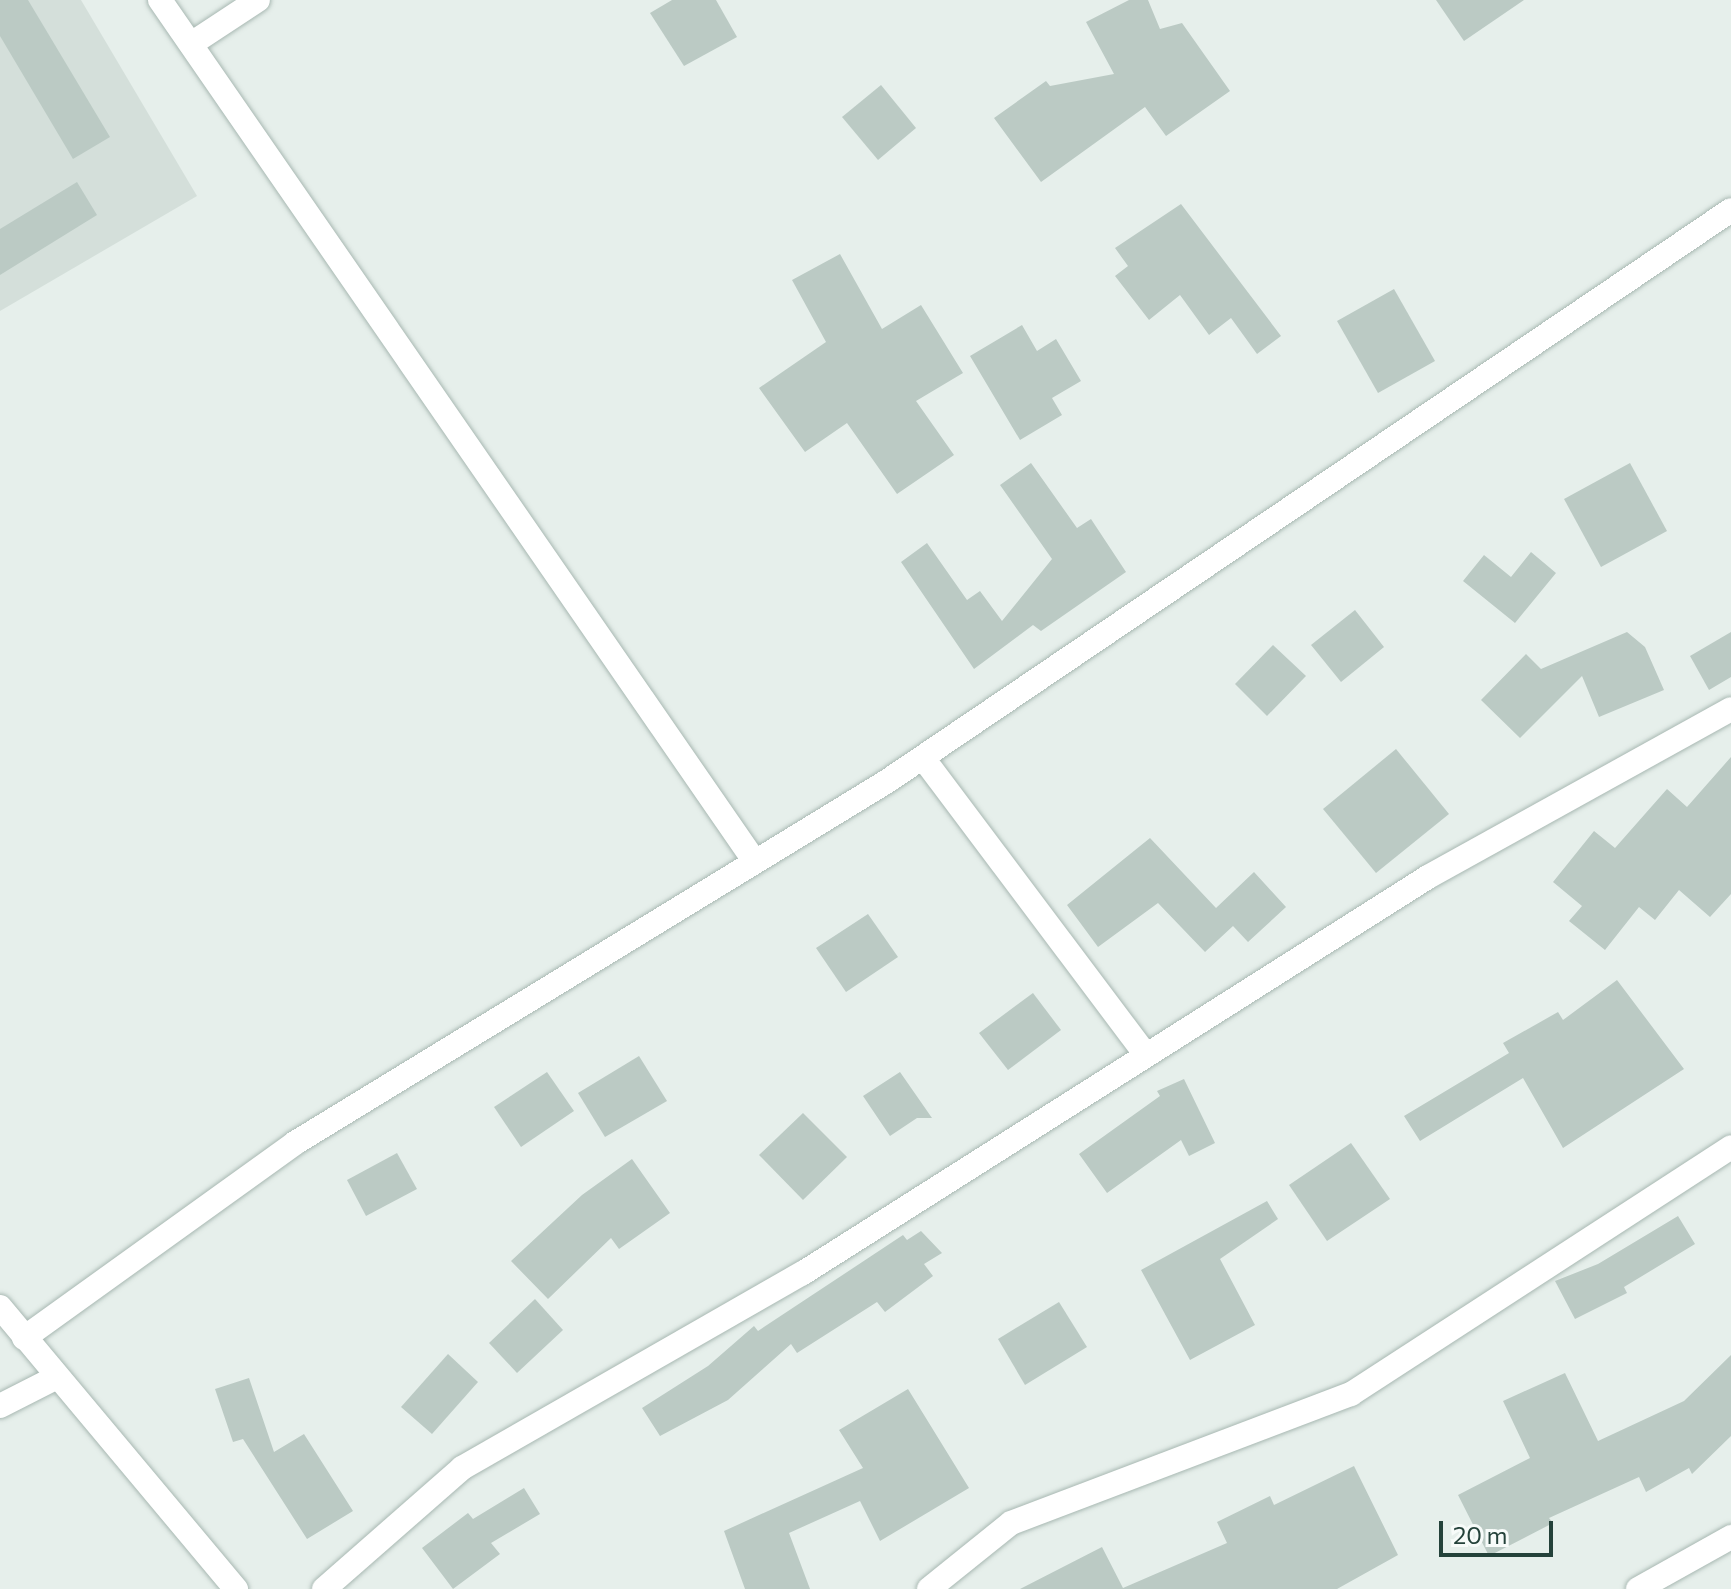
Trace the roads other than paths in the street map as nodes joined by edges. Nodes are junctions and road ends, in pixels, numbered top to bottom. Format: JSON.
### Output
{"nodes":[{"id":1,"x":160,"y":0,"type":"edge"},
{"id":2,"x":258,"y":0,"type":"edge"},
{"id":3,"x":191,"y":44,"type":"junction"},
{"id":4,"x":1731,"y":210,"type":"edge"},
{"id":5,"x":1731,"y":709,"type":"edge"},
{"id":6,"x":923,"y":758,"type":"junction"},
{"id":7,"x":755,"y":862,"type":"junction"},
{"id":8,"x":1144,"y":1052,"type":"junction"},
{"id":9,"x":1731,"y":1147,"type":"edge"},
{"id":10,"x":0,"y":1307,"type":"edge"},
{"id":11,"x":24,"y":1338,"type":"junction"},
{"id":12,"x":57,"y":1377,"type":"junction"},
{"id":13,"x":0,"y":1406,"type":"edge"},
{"id":14,"x":1731,"y":1537,"type":"edge"},
{"id":15,"x":236,"y":1589,"type":"edge"},
{"id":16,"x":324,"y":1589,"type":"edge"},
{"id":17,"x":929,"y":1589,"type":"edge"},
{"id":18,"x":1638,"y":1589,"type":"edge"}],
"edges":[{"from":1,"to":3,"type":"street"},
{"from":2,"to":3,"type":"street"},
{"from":3,"to":7,"type":"street"},
{"from":4,"to":6,"type":"street"},
{"from":5,"to":8,"type":"street"},
{"from":6,"to":7,"type":"street"},
{"from":6,"to":8,"type":"street"},
{"from":7,"to":11,"type":"street"},
{"from":8,"to":16,"type":"street"},
{"from":9,"to":17,"type":"street"},
{"from":10,"to":11,"type":"street"},
{"from":11,"to":12,"type":"street"},
{"from":12,"to":13,"type":"street"},
{"from":12,"to":15,"type":"street"},
{"from":14,"to":18,"type":"street"}]}
